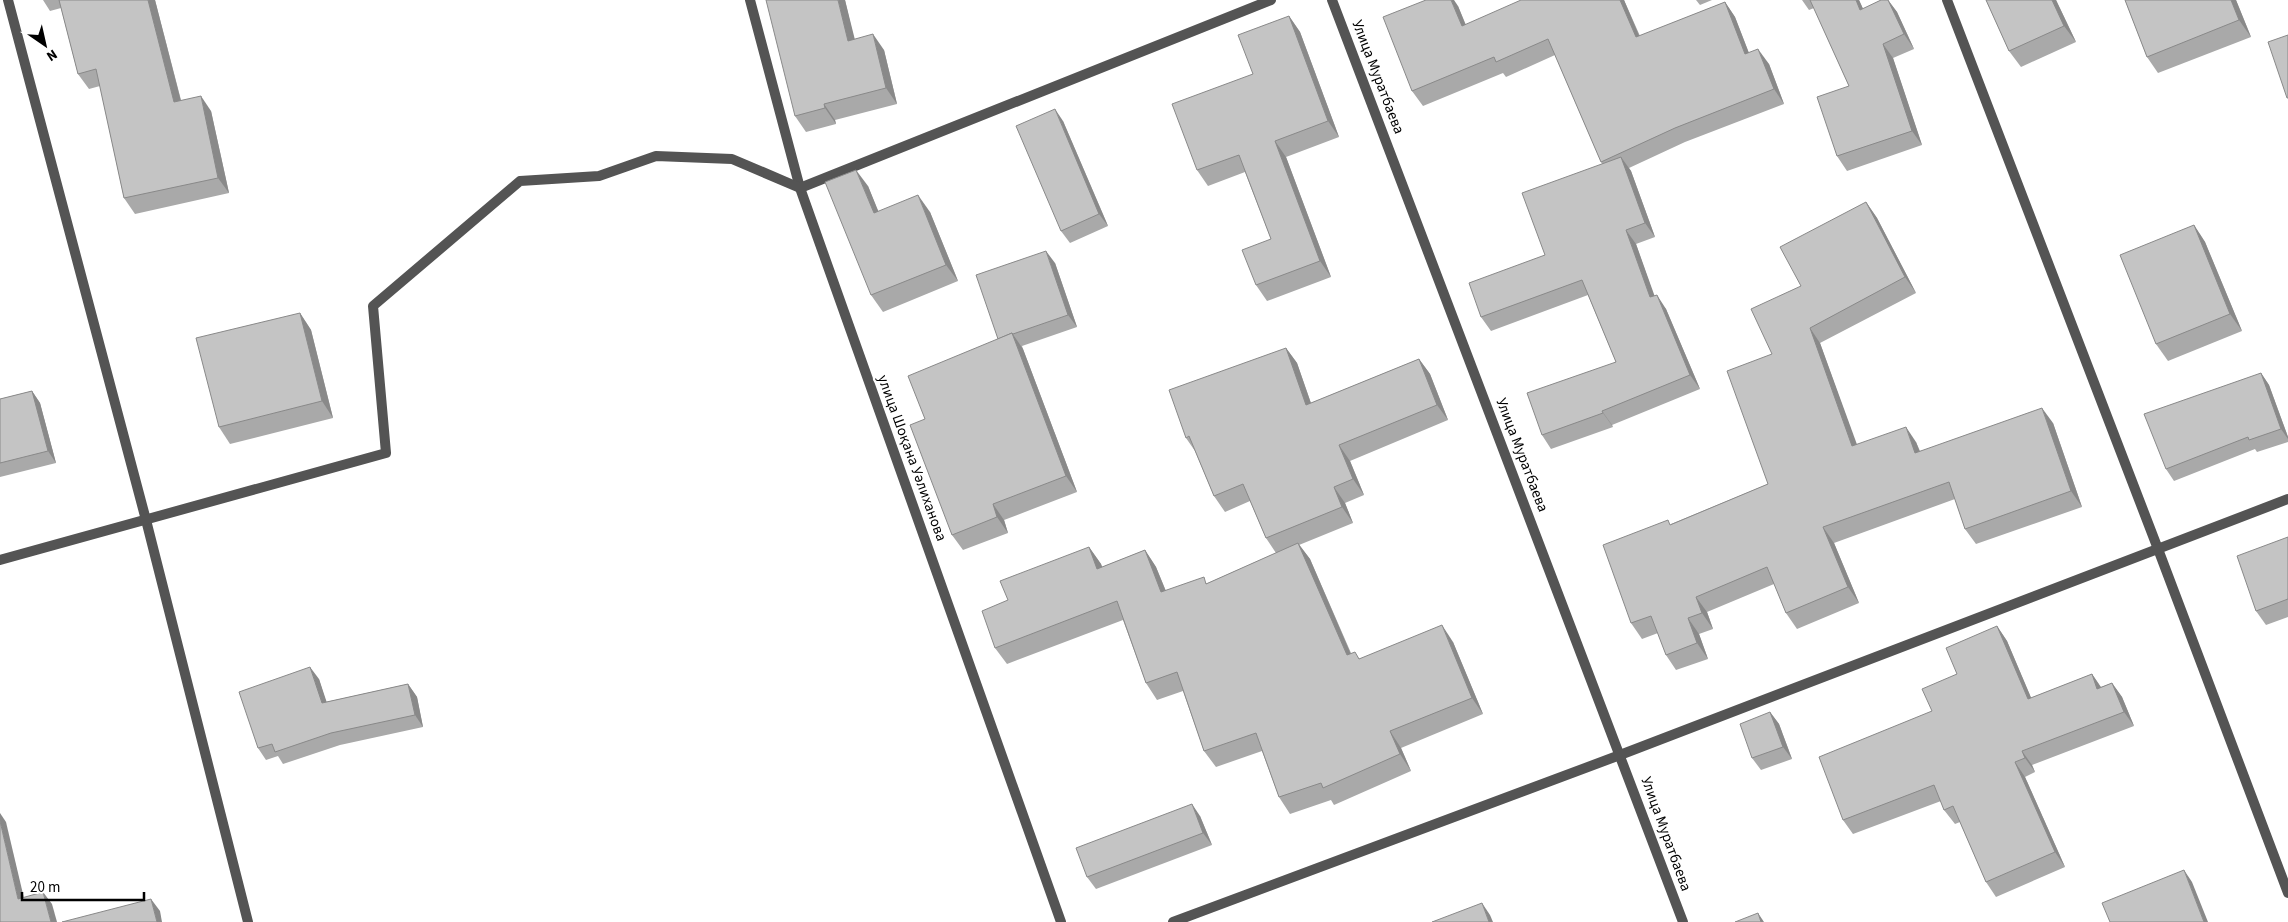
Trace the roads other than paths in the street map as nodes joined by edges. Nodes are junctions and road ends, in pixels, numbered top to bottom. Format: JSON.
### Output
{"nodes":[{"id":1,"x":8,"y":0,"type":"edge"},
{"id":2,"x":750,"y":0,"type":"edge"},
{"id":3,"x":1271,"y":0,"type":"edge"},
{"id":4,"x":1332,"y":0,"type":"edge"},
{"id":5,"x":1947,"y":0,"type":"edge"},
{"id":6,"x":800,"y":188,"type":"junction"},
{"id":7,"x":2288,"y":499,"type":"edge"},
{"id":8,"x":146,"y":520,"type":"junction"},
{"id":9,"x":2158,"y":548,"type":"junction"},
{"id":10,"x":0,"y":560,"type":"edge"},
{"id":11,"x":1620,"y":755,"type":"junction"},
{"id":12,"x":2288,"y":893,"type":"edge"},
{"id":13,"x":248,"y":922,"type":"edge"},
{"id":14,"x":1061,"y":922,"type":"edge"},
{"id":15,"x":1173,"y":922,"type":"edge"},
{"id":16,"x":1682,"y":922,"type":"edge"}],
"edges":[{"from":1,"to":8,"type":"street"},
{"from":2,"to":6,"type":"street","name":"улица Шоқана Уәлиханова"},
{"from":3,"to":6,"type":"street"},
{"from":4,"to":11,"type":"street","name":"Улица Муратбаева"},
{"from":5,"to":9,"type":"street"},
{"from":6,"to":8,"type":"street"},
{"from":6,"to":14,"type":"street","name":"улица Шоқана Уәлиханова"},
{"from":7,"to":9,"type":"street"},
{"from":8,"to":10,"type":"street"},
{"from":8,"to":13,"type":"street"},
{"from":9,"to":11,"type":"street"},
{"from":9,"to":12,"type":"street"},
{"from":11,"to":15,"type":"street"},
{"from":11,"to":16,"type":"street","name":"Улица Муратбаева"}]}
